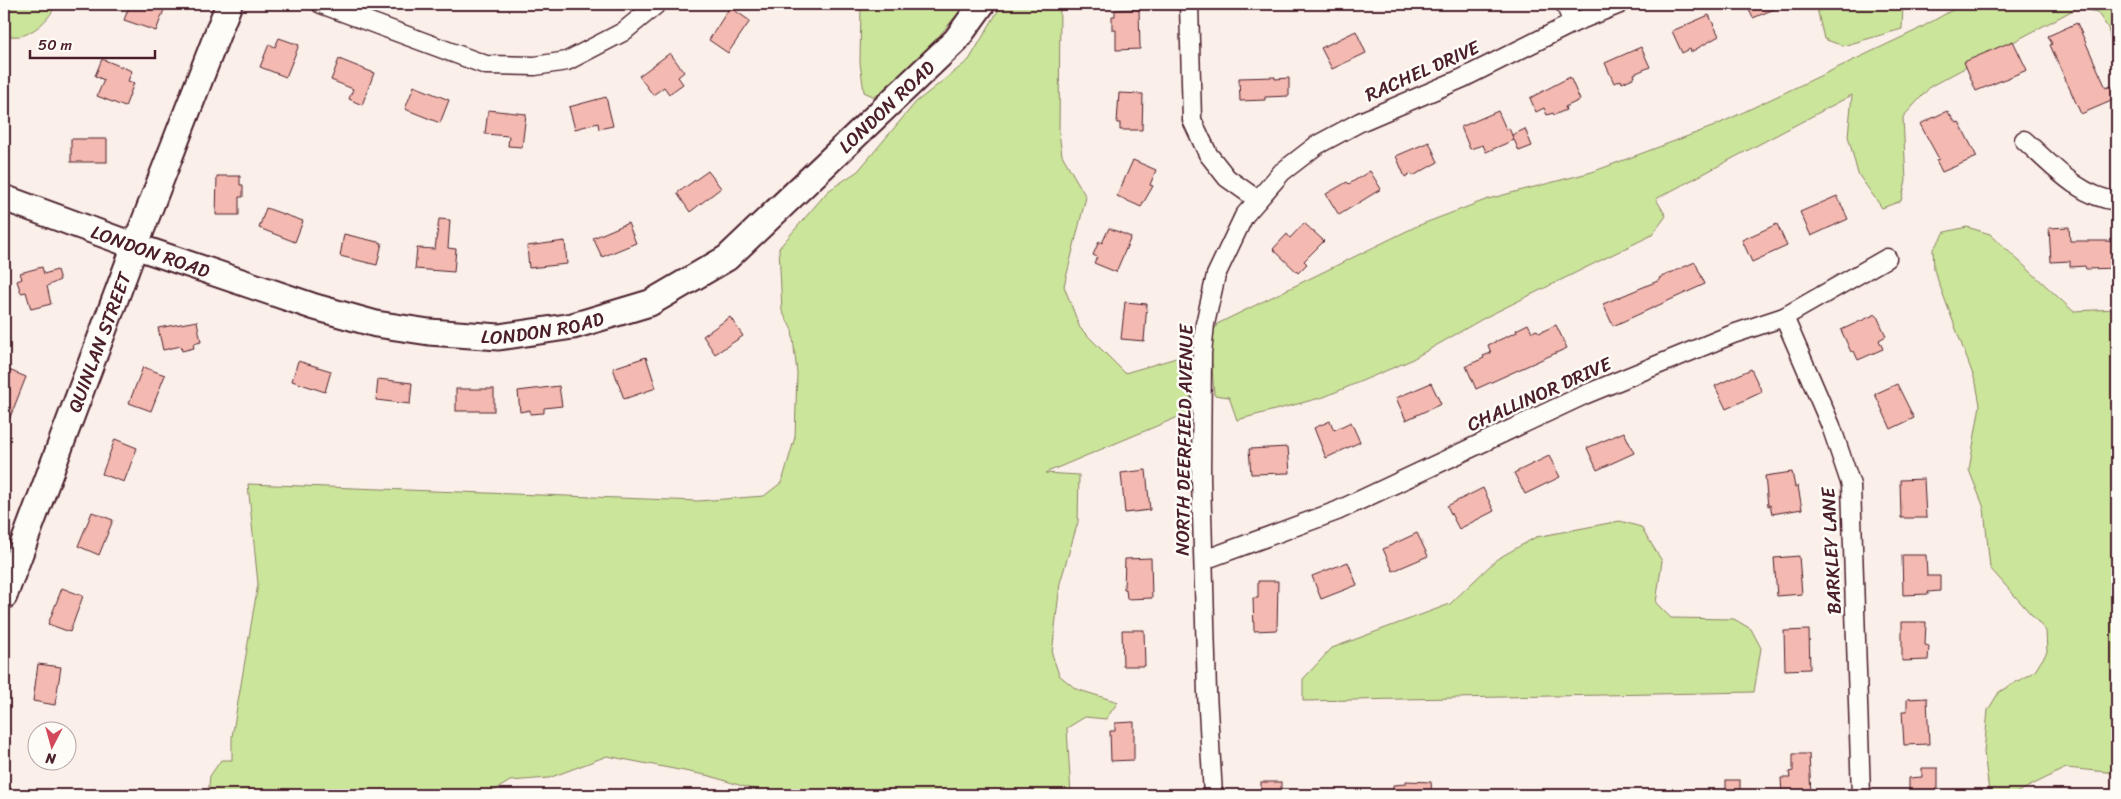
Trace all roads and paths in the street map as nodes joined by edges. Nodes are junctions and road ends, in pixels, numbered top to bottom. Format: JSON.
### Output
{"nodes":[{"id":1,"x":229,"y":4,"type":"edge"},
{"id":2,"x":321,"y":4,"type":"edge"},
{"id":3,"x":657,"y":4,"type":"edge"},
{"id":4,"x":982,"y":4,"type":"edge"},
{"id":5,"x":1189,"y":4,"type":"edge"},
{"id":6,"x":1565,"y":4,"type":"edge"},
{"id":7,"x":1620,"y":4,"type":"edge"},
{"id":8,"x":1573,"y":23,"type":"junction"},
{"id":9,"x":2024,"y":140,"type":"dead end"},
{"id":10,"x":4,"y":198,"type":"edge"},
{"id":11,"x":1258,"y":200,"type":"junction"},
{"id":12,"x":2117,"y":201,"type":"edge"},
{"id":13,"x":135,"y":246,"type":"junction"},
{"id":14,"x":1887,"y":258,"type":"dead end"},
{"id":15,"x":1784,"y":317,"type":"junction"},
{"id":16,"x":1204,"y":560,"type":"junction"},
{"id":17,"x":4,"y":596,"type":"edge"},
{"id":18,"x":1213,"y":795,"type":"edge"},
{"id":19,"x":1861,"y":795,"type":"edge"}],
"edges":[{"from":1,"to":13,"type":"street","name":"QUINLAN STREET"},
{"from":2,"to":3,"type":"street"},
{"from":4,"to":13,"type":"street","name":"LONDON ROAD"},
{"from":5,"to":11,"type":"street"},
{"from":6,"to":8,"type":"street"},
{"from":7,"to":8,"type":"street","name":"RACHEL DRIVE"},
{"from":8,"to":11,"type":"street","name":"RACHEL DRIVE"},
{"from":9,"to":12,"type":"street"},
{"from":10,"to":13,"type":"street","name":"LONDON ROAD"},
{"from":11,"to":16,"type":"street","name":"NORTH DEERFIELD AVENUE"},
{"from":13,"to":17,"type":"street","name":"QUINLAN STREET"},
{"from":14,"to":15,"type":"street","name":"CHALLINOR DRIVE"},
{"from":15,"to":16,"type":"street","name":"CHALLINOR DRIVE"},
{"from":15,"to":19,"type":"street","name":"BARKLEY LANE"},
{"from":16,"to":18,"type":"street","name":"NORTH DEERFIELD AVENUE"}]}
